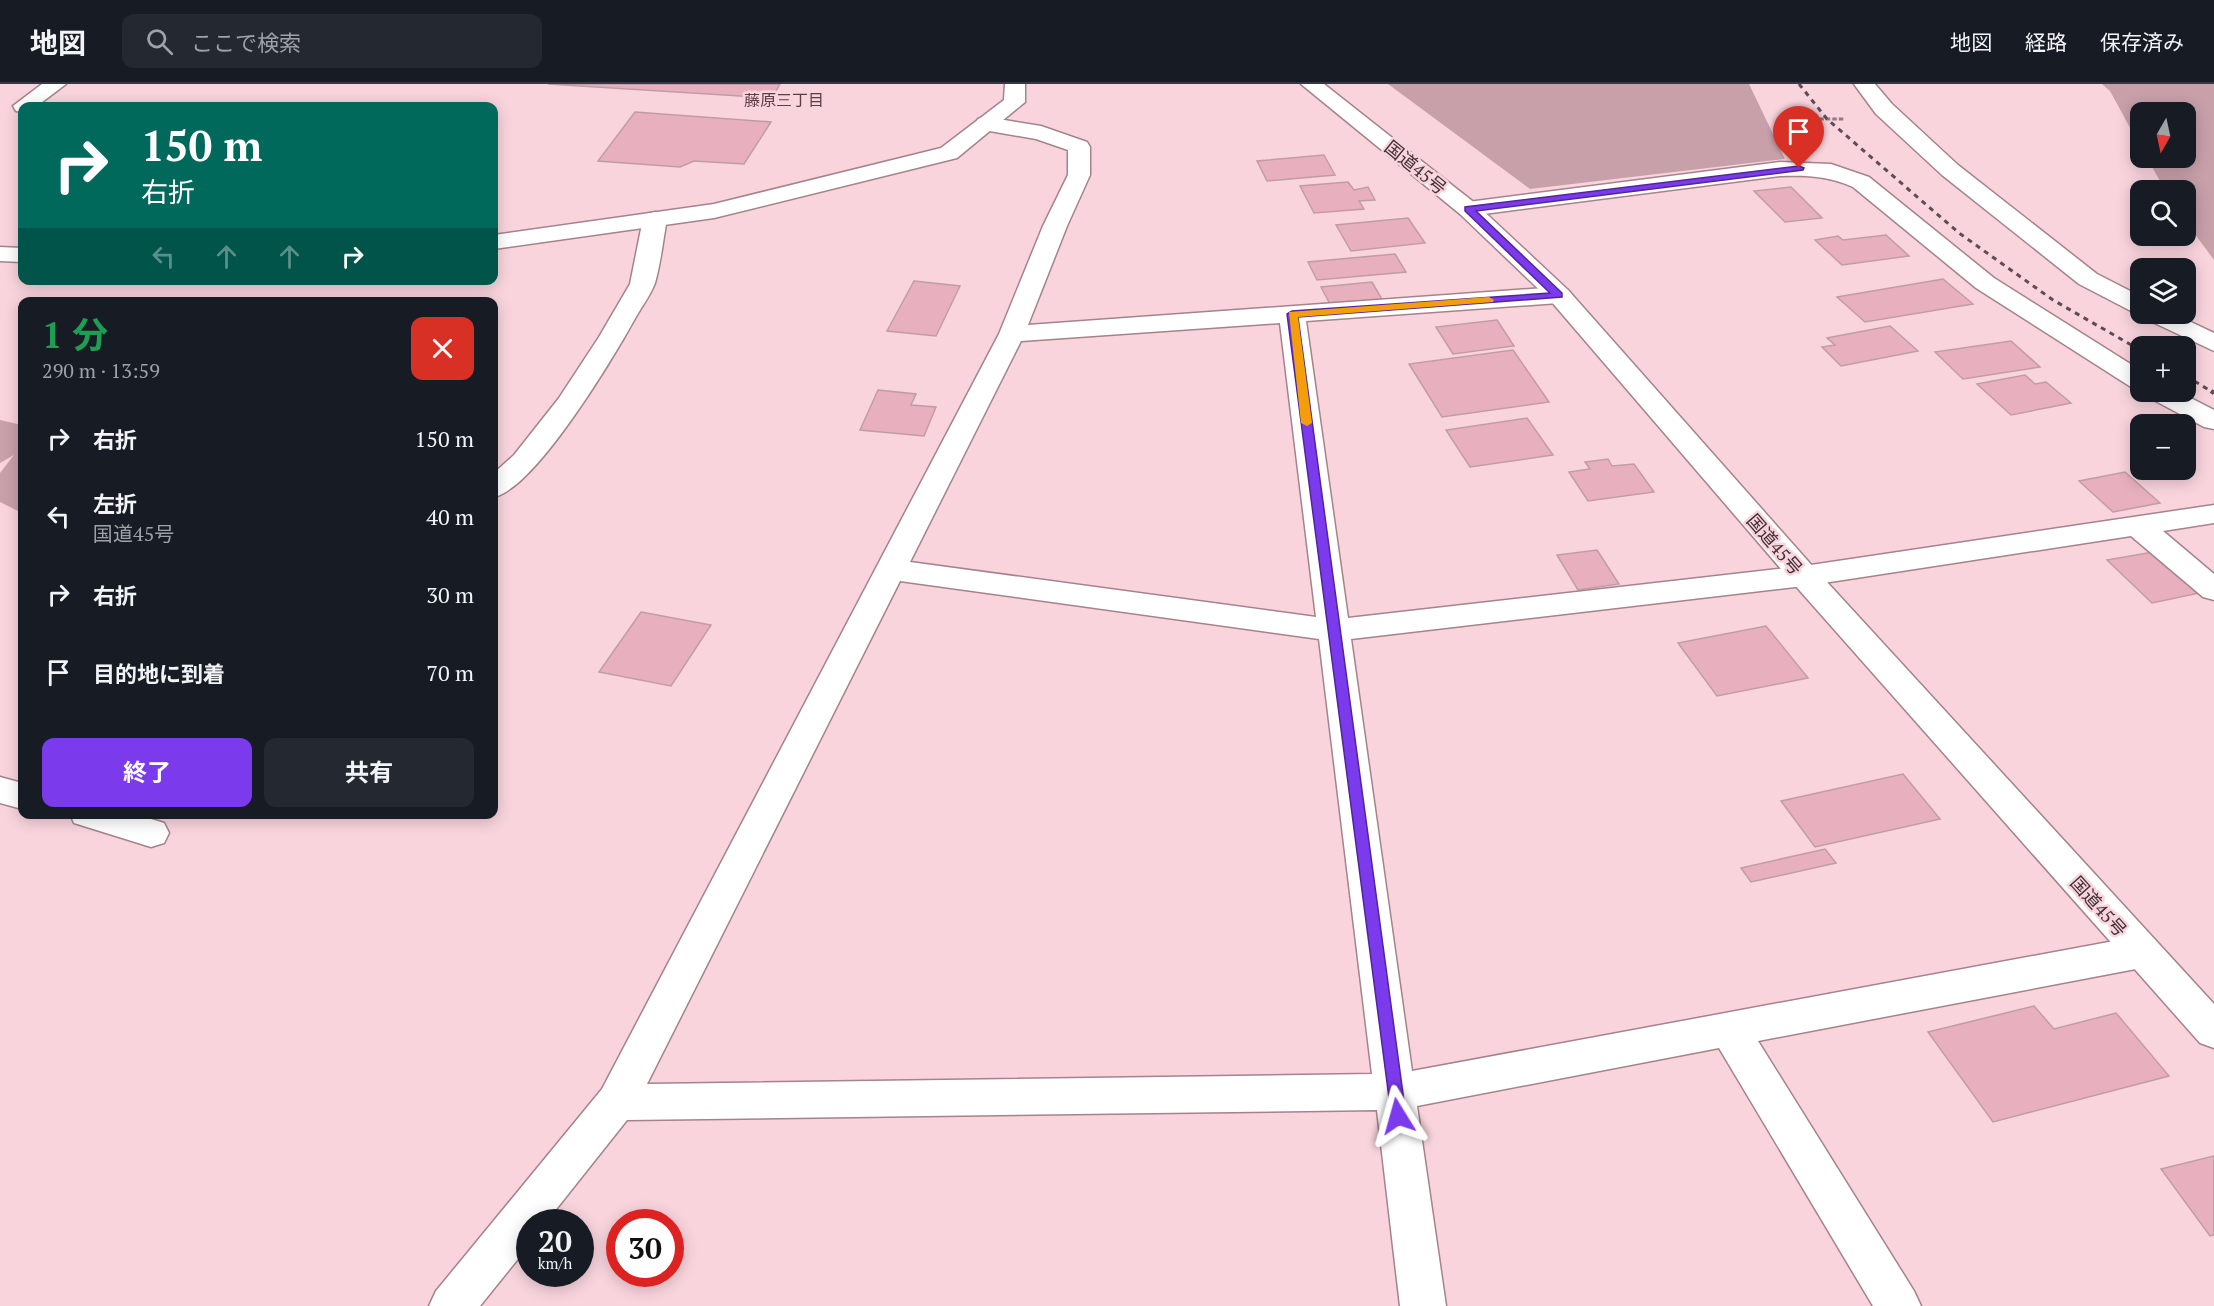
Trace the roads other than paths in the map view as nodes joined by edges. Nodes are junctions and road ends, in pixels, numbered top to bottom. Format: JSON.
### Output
{"nodes":[{"id":1,"x":56,"y":84,"type":"edge"},
{"id":2,"x":1015,"y":84,"type":"edge"},
{"id":3,"x":1311,"y":84,"type":"edge"},
{"id":4,"x":1864,"y":84,"type":"edge"},
{"id":5,"x":31,"y":102,"type":"edge"},
{"id":6,"x":986,"y":124,"type":"junction"},
{"id":7,"x":1468,"y":209,"type":"junction"},
{"id":8,"x":655,"y":219,"type":"junction"},
{"id":9,"x":498,"y":241,"type":"edge"},
{"id":10,"x":0,"y":254,"type":"edge"},
{"id":11,"x":18,"y":255,"type":"edge"},
{"id":12,"x":1559,"y":295,"type":"junction"},
{"id":13,"x":2130,"y":301,"type":"edge"},
{"id":14,"x":1292,"y":314,"type":"junction"},
{"id":15,"x":2175,"y":324,"type":"edge"},
{"id":16,"x":1012,"y":334,"type":"junction"},
{"id":17,"x":2214,"y":343,"type":"edge"},
{"id":18,"x":2130,"y":375,"type":"edge"},
{"id":19,"x":2179,"y":402,"type":"edge"},
{"id":20,"x":2214,"y":421,"type":"edge"},
{"id":21,"x":498,"y":484,"type":"edge"},
{"id":22,"x":2214,"y":514,"type":"edge"},
{"id":23,"x":2137,"y":525,"type":"junction"},
{"id":24,"x":893,"y":570,"type":"junction"},
{"id":25,"x":1804,"y":576,"type":"junction"},
{"id":26,"x":2214,"y":590,"type":"edge"},
{"id":27,"x":1334,"y":630,"type":"junction"},
{"id":28,"x":0,"y":790,"type":"edge"},
{"id":29,"x":18,"y":795,"type":"edge"},
{"id":30,"x":104,"y":819,"type":"edge"},
{"id":31,"x":151,"y":833,"type":"dead end"},
{"id":32,"x":2141,"y":952,"type":"junction"},
{"id":33,"x":1729,"y":1029,"type":"junction"},
{"id":34,"x":2214,"y":1031,"type":"edge"},
{"id":35,"x":1395,"y":1092,"type":"junction"},
{"id":36,"x":617,"y":1102,"type":"junction"},
{"id":37,"x":452,"y":1306,"type":"edge"},
{"id":38,"x":1423,"y":1306,"type":"edge"},
{"id":39,"x":1898,"y":1306,"type":"edge"}],
"edges":[{"from":1,"to":5,"type":"main road"},
{"from":2,"to":6,"type":"main road"},
{"from":3,"to":7,"type":"main road","name":"国道45号"},
{"from":4,"to":13,"type":"main road"},
{"from":6,"to":8,"type":"main road"},
{"from":6,"to":16,"type":"main road"},
{"from":7,"to":12,"type":"main road","name":"国道45号"},
{"from":7,"to":18,"type":"main road"},
{"from":8,"to":9,"type":"main road"},
{"from":8,"to":21,"type":"main road"},
{"from":10,"to":11,"type":"main road"},
{"from":12,"to":14,"type":"main road"},
{"from":12,"to":25,"type":"main road","name":"国道45号"},
{"from":14,"to":16,"type":"main road"},
{"from":14,"to":27,"type":"main road"},
{"from":15,"to":17,"type":"main road"},
{"from":16,"to":24,"type":"main road"},
{"from":19,"to":20,"type":"main road"},
{"from":22,"to":23,"type":"main road"},
{"from":23,"to":25,"type":"main road"},
{"from":23,"to":26,"type":"main road"},
{"from":24,"to":27,"type":"main road"},
{"from":24,"to":36,"type":"main road"},
{"from":25,"to":27,"type":"main road"},
{"from":25,"to":32,"type":"main road","name":"国道45号"},
{"from":27,"to":35,"type":"main road"},
{"from":28,"to":29,"type":"main road"},
{"from":30,"to":31,"type":"main road"},
{"from":32,"to":33,"type":"main road"},
{"from":32,"to":34,"type":"main road","name":"国道45号"},
{"from":33,"to":35,"type":"main road"},
{"from":33,"to":39,"type":"main road"},
{"from":35,"to":36,"type":"main road"},
{"from":35,"to":38,"type":"main road"},
{"from":36,"to":37,"type":"main road"}]}
